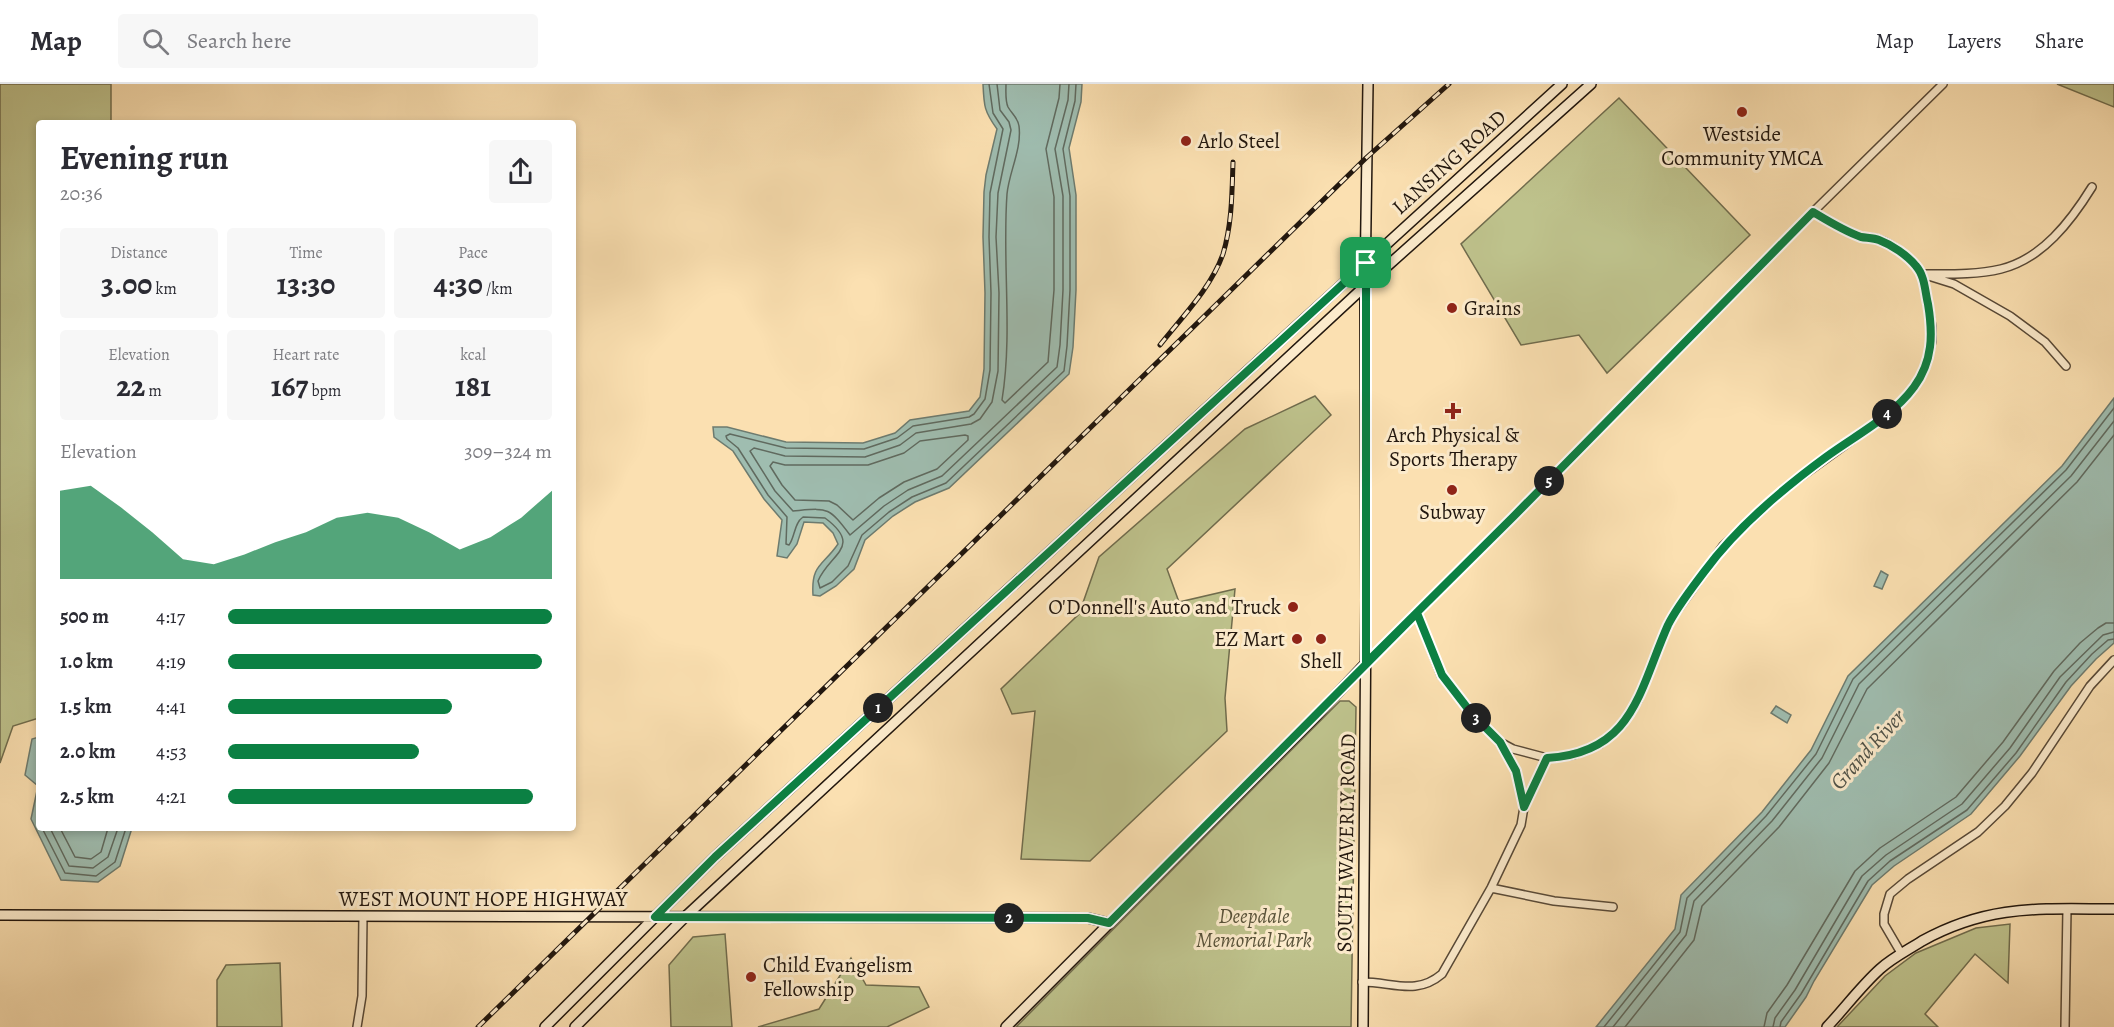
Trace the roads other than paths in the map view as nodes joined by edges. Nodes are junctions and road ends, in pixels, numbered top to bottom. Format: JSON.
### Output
{"nodes":[{"id":1,"x":1368,"y":84,"type":"edge"},
{"id":2,"x":1562,"y":84,"type":"edge"},
{"id":3,"x":1591,"y":84,"type":"edge"},
{"id":4,"x":1942,"y":84,"type":"edge"},
{"id":5,"x":2092,"y":187,"type":"dead end"},
{"id":6,"x":1813,"y":212,"type":"junction"},
{"id":7,"x":1366,"y":263,"type":"junction"},
{"id":8,"x":1922,"y":274,"type":"junction"},
{"id":9,"x":1365,"y":286,"type":"junction"},
{"id":10,"x":2066,"y":366,"type":"dead end"},
{"id":11,"x":1417,"y":613,"type":"junction"},
{"id":12,"x":2114,"y":660,"type":"edge"},
{"id":13,"x":1366,"y":663,"type":"junction"},
{"id":14,"x":1500,"y":742,"type":"junction"},
{"id":15,"x":1547,"y":758,"type":"junction"},
{"id":16,"x":1524,"y":807,"type":"junction"},
{"id":17,"x":1491,"y":888,"type":"junction"},
{"id":18,"x":1613,"y":907,"type":"dead end"},
{"id":19,"x":2067,"y":909,"type":"junction"},
{"id":20,"x":2114,"y":909,"type":"edge"},
{"id":21,"x":0,"y":915,"type":"edge"},
{"id":22,"x":363,"y":916,"type":"junction"},
{"id":23,"x":655,"y":917,"type":"junction"},
{"id":24,"x":685,"y":917,"type":"junction"},
{"id":25,"x":1109,"y":923,"type":"junction"},
{"id":26,"x":1901,"y":953,"type":"junction"},
{"id":27,"x":1362,"y":982,"type":"junction"},
{"id":28,"x":357,"y":1027,"type":"edge"},
{"id":29,"x":545,"y":1027,"type":"edge"},
{"id":30,"x":575,"y":1027,"type":"edge"},
{"id":31,"x":1006,"y":1027,"type":"edge"},
{"id":32,"x":1363,"y":1027,"type":"edge"},
{"id":33,"x":1827,"y":1027,"type":"edge"},
{"id":34,"x":2065,"y":1027,"type":"edge"}],
"edges":[{"from":1,"to":7,"type":"main road","name":"SOUTH WAVERLY ROAD"},
{"from":2,"to":7,"type":"main road","name":"LANSING ROAD"},
{"from":3,"to":9,"type":"main road","name":"LANSING ROAD"},
{"from":4,"to":6,"type":"street"},
{"from":5,"to":8,"type":"street"},
{"from":6,"to":8,"type":"street"},
{"from":6,"to":11,"type":"street"},
{"from":7,"to":9,"type":"main road","name":"SOUTH WAVERLY ROAD"},
{"from":7,"to":23,"type":"main road","name":"LANSING ROAD"},
{"from":8,"to":10,"type":"street"},
{"from":8,"to":15,"type":"street"},
{"from":9,"to":13,"type":"main road","name":"SOUTH WAVERLY ROAD"},
{"from":9,"to":24,"type":"main road","name":"LANSING ROAD"},
{"from":11,"to":13,"type":"street"},
{"from":11,"to":14,"type":"street"},
{"from":12,"to":26,"type":"street"},
{"from":13,"to":25,"type":"main road"},
{"from":13,"to":27,"type":"main road","name":"SOUTH WAVERLY ROAD"},
{"from":14,"to":15,"type":"street"},
{"from":14,"to":16,"type":"street"},
{"from":15,"to":16,"type":"street"},
{"from":16,"to":17,"type":"street"},
{"from":17,"to":18,"type":"street"},
{"from":17,"to":27,"type":"street"},
{"from":19,"to":20,"type":"main road"},
{"from":19,"to":26,"type":"main road"},
{"from":19,"to":34,"type":"street"},
{"from":21,"to":22,"type":"main road","name":"WEST MOUNT HOPE HIGHWAY"},
{"from":22,"to":23,"type":"main road","name":"WEST MOUNT HOPE HIGHWAY"},
{"from":22,"to":28,"type":"street"},
{"from":23,"to":24,"type":"main road","name":"WEST MOUNT HOPE HIGHWAY"},
{"from":23,"to":29,"type":"main road","name":"LANSING ROAD"},
{"from":24,"to":25,"type":"main road","name":"WEST MOUNT HOPE HIGHWAY"},
{"from":24,"to":30,"type":"main road","name":"LANSING ROAD"},
{"from":25,"to":31,"type":"main road"},
{"from":26,"to":33,"type":"main road"},
{"from":27,"to":32,"type":"main road","name":"SOUTH WAVERLY ROAD"}]}
